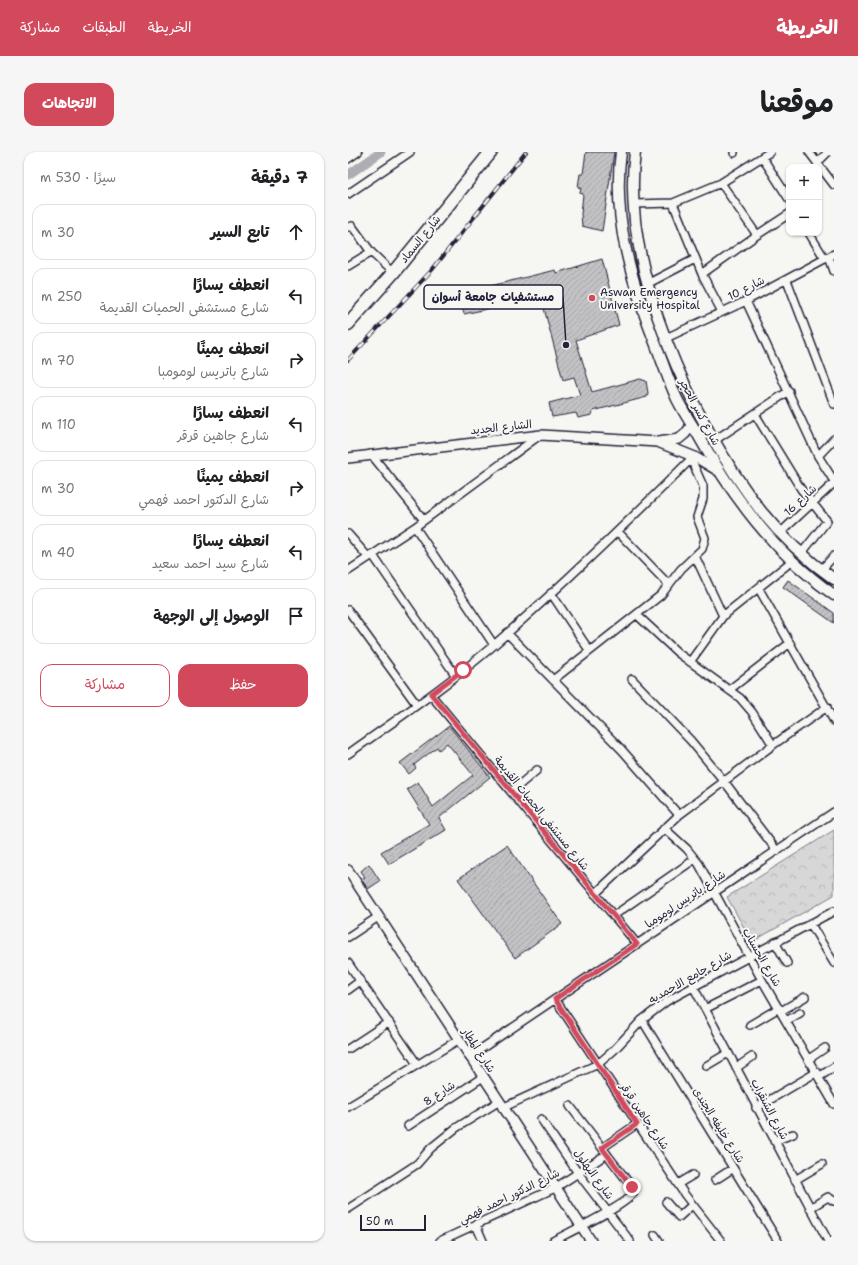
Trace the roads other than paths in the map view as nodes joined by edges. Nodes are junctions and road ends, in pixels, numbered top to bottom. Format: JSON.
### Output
{"nodes":[{"id":1,"x":358,"y":152,"type":"edge"},
{"id":2,"x":410,"y":152,"type":"edge"},
{"id":3,"x":491,"y":152,"type":"edge"},
{"id":4,"x":621,"y":152,"type":"edge"},
{"id":5,"x":635,"y":152,"type":"edge"},
{"id":6,"x":770,"y":152,"type":"edge"},
{"id":7,"x":810,"y":152,"type":"edge"},
{"id":8,"x":828,"y":152,"type":"edge"},
{"id":9,"x":762,"y":157,"type":"junction"},
{"id":10,"x":348,"y":159,"type":"edge"},
{"id":11,"x":817,"y":163,"type":"junction"},
{"id":12,"x":721,"y":183,"type":"junction"},
{"id":13,"x":834,"y":185,"type":"edge"},
{"id":14,"x":348,"y":194,"type":"edge"},
{"id":15,"x":786,"y":194,"type":"edge"},
{"id":16,"x":673,"y":202,"type":"junction"},
{"id":17,"x":634,"y":204,"type":"junction"},
{"id":18,"x":786,"y":216,"type":"edge"},
{"id":19,"x":348,"y":226,"type":"edge"},
{"id":20,"x":758,"y":235,"type":"junction"},
{"id":21,"x":812,"y":236,"type":"edge"},
{"id":22,"x":371,"y":252,"type":"junction"},
{"id":23,"x":829,"y":257,"type":"edge"},
{"id":24,"x":695,"y":259,"type":"junction"},
{"id":25,"x":348,"y":266,"type":"edge"},
{"id":26,"x":834,"y":271,"type":"edge"},
{"id":27,"x":393,"y":273,"type":"junction"},
{"id":28,"x":702,"y":274,"type":"junction"},
{"id":29,"x":787,"y":280,"type":"junction"},
{"id":30,"x":647,"y":284,"type":"junction"},
{"id":31,"x":746,"y":301,"type":"junction"},
{"id":32,"x":722,"y":312,"type":"junction"},
{"id":33,"x":348,"y":324,"type":"edge"},
{"id":34,"x":666,"y":338,"type":"junction"},
{"id":35,"x":789,"y":391,"type":"junction"},
{"id":36,"x":834,"y":404,"type":"edge"},
{"id":37,"x":755,"y":414,"type":"junction"},
{"id":38,"x":692,"y":424,"type":"junction"},
{"id":39,"x":541,"y":435,"type":"junction"},
{"id":40,"x":834,"y":439,"type":"edge"},
{"id":41,"x":715,"y":440,"type":"junction"},
{"id":42,"x":658,"y":442,"type":"junction"},
{"id":43,"x":371,"y":454,"type":"junction"},
{"id":44,"x":818,"y":456,"type":"junction"},
{"id":45,"x":689,"y":457,"type":"junction"},
{"id":46,"x":348,"y":458,"type":"edge"},
{"id":47,"x":720,"y":472,"type":"junction"},
{"id":48,"x":834,"y":482,"type":"edge"},
{"id":49,"x":812,"y":504,"type":"junction"},
{"id":50,"x":424,"y":520,"type":"junction"},
{"id":51,"x":414,"y":527,"type":"junction"},
{"id":52,"x":618,"y":532,"type":"junction"},
{"id":53,"x":780,"y":533,"type":"junction"},
{"id":54,"x":348,"y":534,"type":"edge"},
{"id":55,"x":801,"y":554,"type":"junction"},
{"id":56,"x":370,"y":556,"type":"junction"},
{"id":57,"x":694,"y":556,"type":"junction"},
{"id":58,"x":834,"y":556,"type":"edge"},
{"id":59,"x":792,"y":561,"type":"junction"},
{"id":60,"x":348,"y":570,"type":"edge"},
{"id":61,"x":821,"y":570,"type":"junction"},
{"id":62,"x":834,"y":579,"type":"edge"},
{"id":63,"x":669,"y":585,"type":"junction"},
{"id":64,"x":758,"y":589,"type":"junction"},
{"id":65,"x":551,"y":592,"type":"junction"},
{"id":66,"x":834,"y":595,"type":"edge"},
{"id":67,"x":348,"y":610,"type":"edge"},
{"id":68,"x":637,"y":615,"type":"junction"},
{"id":69,"x":724,"y":616,"type":"junction"},
{"id":70,"x":507,"y":633,"type":"junction"},
{"id":71,"x":790,"y":643,"type":"junction"},
{"id":72,"x":494,"y":645,"type":"junction"},
{"id":73,"x":589,"y":650,"type":"junction"},
{"id":74,"x":690,"y":662,"type":"junction"},
{"id":75,"x":456,"y":676,"type":"junction"},
{"id":76,"x":632,"y":679,"type":"dead end"},
{"id":77,"x":553,"y":680,"type":"junction"},
{"id":78,"x":729,"y":690,"type":"junction"},
{"id":79,"x":431,"y":694,"type":"junction"},
{"id":80,"x":417,"y":705,"type":"junction"},
{"id":81,"x":827,"y":707,"type":"junction"},
{"id":82,"x":834,"y":721,"type":"edge"},
{"id":83,"x":773,"y":745,"type":"junction"},
{"id":84,"x":348,"y":754,"type":"edge"},
{"id":85,"x":537,"y":770,"type":"dead end"},
{"id":86,"x":724,"y":780,"type":"junction"},
{"id":87,"x":511,"y":792,"type":"junction"},
{"id":88,"x":834,"y":812,"type":"edge"},
{"id":89,"x":680,"y":815,"type":"junction"},
{"id":90,"x":664,"y":828,"type":"junction"},
{"id":91,"x":777,"y":851,"type":"junction"},
{"id":92,"x":695,"y":859,"type":"junction"},
{"id":93,"x":348,"y":870,"type":"edge"},
{"id":94,"x":713,"y":893,"type":"junction"},
{"id":95,"x":595,"y":894,"type":"junction"},
{"id":96,"x":834,"y":911,"type":"edge"},
{"id":97,"x":613,"y":916,"type":"junction"},
{"id":98,"x":378,"y":917,"type":"junction"},
{"id":99,"x":810,"y":923,"type":"junction"},
{"id":100,"x":348,"y":938,"type":"edge"},
{"id":101,"x":775,"y":942,"type":"junction"},
{"id":102,"x":637,"y":944,"type":"junction"},
{"id":103,"x":749,"y":956,"type":"junction"},
{"id":104,"x":348,"y":963,"type":"edge"},
{"id":105,"x":787,"y":963,"type":"dead end"},
{"id":106,"x":834,"y":963,"type":"edge"},
{"id":107,"x":762,"y":980,"type":"junction"},
{"id":108,"x":360,"y":981,"type":"junction"},
{"id":109,"x":693,"y":986,"type":"junction"},
{"id":110,"x":348,"y":990,"type":"edge"},
{"id":111,"x":805,"y":997,"type":"dead end"},
{"id":112,"x":555,"y":999,"type":"junction"},
{"id":113,"x":705,"y":1009,"type":"junction"},
{"id":114,"x":780,"y":1009,"type":"junction"},
{"id":115,"x":800,"y":1014,"type":"dead end"},
{"id":116,"x":642,"y":1020,"type":"junction"},
{"id":117,"x":786,"y":1021,"type":"junction"},
{"id":118,"x":389,"y":1022,"type":"junction"},
{"id":119,"x":750,"y":1025,"type":"dead end"},
{"id":120,"x":458,"y":1040,"type":"junction"},
{"id":121,"x":825,"y":1048,"type":"dead end"},
{"id":122,"x":348,"y":1049,"type":"edge"},
{"id":123,"x":728,"y":1053,"type":"junction"},
{"id":124,"x":469,"y":1057,"type":"junction"},
{"id":125,"x":752,"y":1058,"type":"dead end"},
{"id":126,"x":809,"y":1059,"type":"junction"},
{"id":127,"x":417,"y":1064,"type":"junction"},
{"id":128,"x":598,"y":1064,"type":"junction"},
{"id":129,"x":706,"y":1066,"type":"dead end"},
{"id":130,"x":834,"y":1067,"type":"edge"},
{"id":131,"x":736,"y":1068,"type":"junction"},
{"id":132,"x":818,"y":1075,"type":"junction"},
{"id":133,"x":483,"y":1078,"type":"junction"},
{"id":134,"x":834,"y":1104,"type":"edge"},
{"id":135,"x":500,"y":1105,"type":"junction"},
{"id":136,"x":570,"y":1106,"type":"dead end"},
{"id":137,"x":348,"y":1107,"type":"edge"},
{"id":138,"x":756,"y":1108,"type":"junction"},
{"id":139,"x":542,"y":1119,"type":"dead end"},
{"id":140,"x":637,"y":1124,"type":"junction"},
{"id":141,"x":408,"y":1126,"type":"dead end"},
{"id":142,"x":793,"y":1134,"type":"dead end"},
{"id":143,"x":774,"y":1141,"type":"junction"},
{"id":144,"x":602,"y":1148,"type":"junction"},
{"id":145,"x":607,"y":1154,"type":"junction"},
{"id":146,"x":822,"y":1164,"type":"dead end"},
{"id":147,"x":732,"y":1169,"type":"junction"},
{"id":148,"x":578,"y":1173,"type":"junction"},
{"id":149,"x":693,"y":1175,"type":"dead end"},
{"id":150,"x":715,"y":1180,"type":"dead end"},
{"id":151,"x":795,"y":1180,"type":"junction"},
{"id":152,"x":678,"y":1184,"type":"junction"},
{"id":153,"x":555,"y":1188,"type":"junction"},
{"id":154,"x":834,"y":1201,"type":"edge"},
{"id":155,"x":666,"y":1202,"type":"dead end"},
{"id":156,"x":692,"y":1205,"type":"junction"},
{"id":157,"x":810,"y":1208,"type":"junction"},
{"id":158,"x":348,"y":1209,"type":"edge"},
{"id":159,"x":608,"y":1212,"type":"junction"},
{"id":160,"x":476,"y":1225,"type":"junction"},
{"id":161,"x":581,"y":1226,"type":"junction"},
{"id":162,"x":440,"y":1241,"type":"edge"},
{"id":163,"x":483,"y":1241,"type":"edge"},
{"id":164,"x":553,"y":1241,"type":"edge"},
{"id":165,"x":591,"y":1241,"type":"edge"},
{"id":166,"x":630,"y":1241,"type":"edge"},
{"id":167,"x":721,"y":1241,"type":"edge"},
{"id":168,"x":778,"y":1241,"type":"edge"},
{"id":169,"x":828,"y":1241,"type":"edge"}],
"edges":[{"from":1,"to":10,"type":"street"},
{"from":2,"to":14,"type":"street"},
{"from":3,"to":27,"type":"highway","name":"شارع السماد"},
{"from":4,"to":38,"type":"main road","name":"شارع كسر الحجر"},
{"from":5,"to":17,"type":"main road","name":"شارع كسر الحجر"},
{"from":6,"to":9,"type":"street"},
{"from":7,"to":11,"type":"street"},
{"from":8,"to":11,"type":"street"},
{"from":9,"to":12,"type":"street"},
{"from":9,"to":15,"type":"street"},
{"from":11,"to":13,"type":"street"},
{"from":12,"to":16,"type":"street"},
{"from":12,"to":20,"type":"street"},
{"from":16,"to":17,"type":"street"},
{"from":16,"to":24,"type":"street"},
{"from":17,"to":30,"type":"main road","name":"شارع كسر الحجر"},
{"from":18,"to":20,"type":"street"},
{"from":19,"to":22,"type":"street"},
{"from":20,"to":28,"type":"street"},
{"from":21,"to":23,"type":"street"},
{"from":22,"to":25,"type":"street"},
{"from":22,"to":27,"type":"street"},
{"from":23,"to":26,"type":"street"},
{"from":23,"to":29,"type":"street","name":"شارع 10"},
{"from":24,"to":28,"type":"street"},
{"from":24,"to":30,"type":"street"},
{"from":27,"to":33,"type":"highway","name":"شارع السماد"},
{"from":28,"to":32,"type":"street"},
{"from":29,"to":31,"type":"street","name":"شارع 10"},
{"from":29,"to":36,"type":"street"},
{"from":30,"to":34,"type":"main road","name":"شارع كسر الحجر"},
{"from":31,"to":32,"type":"street","name":"شارع 10"},
{"from":31,"to":35,"type":"street"},
{"from":32,"to":34,"type":"street","name":"شارع 10"},
{"from":34,"to":41,"type":"main road","name":"شارع كسر الحجر"},
{"from":35,"to":37,"type":"street"},
{"from":35,"to":44,"type":"street"},
{"from":37,"to":41,"type":"street"},
{"from":37,"to":49,"type":"street"},
{"from":38,"to":42,"type":"street","name":"الشارع الجديد"},
{"from":38,"to":47,"type":"main road","name":"شارع كسر الحجر"},
{"from":39,"to":42,"type":"street","name":"الشارع الجديد"},
{"from":39,"to":43,"type":"street","name":"الشارع الجديد"},
{"from":39,"to":50,"type":"street"},
{"from":40,"to":44,"type":"street"},
{"from":41,"to":53,"type":"main road","name":"شارع كسر الحجر"},
{"from":42,"to":45,"type":"street","name":"الشارع الجديد"},
{"from":43,"to":46,"type":"street","name":"الشارع الجديد"},
{"from":43,"to":50,"type":"street"},
{"from":44,"to":48,"type":"street"},
{"from":45,"to":47,"type":"street","name":"الشارع الجديد"},
{"from":45,"to":52,"type":"street"},
{"from":45,"to":57,"type":"street"},
{"from":47,"to":59,"type":"main road","name":"شارع كسر الحجر"},
{"from":48,"to":49,"type":"street","name":"شارع 16"},
{"from":49,"to":53,"type":"street","name":"شارع 16"},
{"from":49,"to":55,"type":"street"},
{"from":50,"to":51,"type":"street"},
{"from":51,"to":56,"type":"street"},
{"from":51,"to":72,"type":"street"},
{"from":52,"to":63,"type":"street"},
{"from":52,"to":65,"type":"street"},
{"from":53,"to":55,"type":"main road","name":"شارع كسر الحجر"},
{"from":54,"to":56,"type":"street"},
{"from":55,"to":61,"type":"main road","name":"شارع كسر الحجر"},
{"from":56,"to":60,"type":"street"},
{"from":56,"to":75,"type":"street"},
{"from":57,"to":63,"type":"street"},
{"from":57,"to":69,"type":"street"},
{"from":58,"to":61,"type":"street"},
{"from":59,"to":64,"type":"street"},
{"from":59,"to":66,"type":"main road","name":"شارع كسر الحجر"},
{"from":61,"to":62,"type":"main road","name":"شارع كسر الحجر"},
{"from":63,"to":68,"type":"street"},
{"from":64,"to":69,"type":"street"},
{"from":64,"to":71,"type":"street"},
{"from":65,"to":70,"type":"street"},
{"from":65,"to":73,"type":"street"},
{"from":67,"to":80,"type":"street"},
{"from":68,"to":73,"type":"street"},
{"from":68,"to":74,"type":"street"},
{"from":69,"to":74,"type":"street"},
{"from":70,"to":72,"type":"street"},
{"from":70,"to":77,"type":"street"},
{"from":71,"to":78,"type":"street"},
{"from":71,"to":81,"type":"street"},
{"from":72,"to":75,"type":"street"},
{"from":73,"to":77,"type":"street"},
{"from":74,"to":78,"type":"street"},
{"from":75,"to":79,"type":"street"},
{"from":76,"to":86,"type":"street"},
{"from":77,"to":89,"type":"street"},
{"from":78,"to":83,"type":"street"},
{"from":79,"to":80,"type":"street"},
{"from":79,"to":87,"type":"street","name":"شارع مستشفى الحميات القديمة"},
{"from":80,"to":84,"type":"street"},
{"from":81,"to":82,"type":"street"},
{"from":81,"to":83,"type":"street"},
{"from":83,"to":86,"type":"street"},
{"from":85,"to":87,"type":"street"},
{"from":86,"to":89,"type":"street"},
{"from":86,"to":91,"type":"street"},
{"from":87,"to":95,"type":"street","name":"شارع مستشفى الحميات القديمة"},
{"from":88,"to":91,"type":"street","name":"شارع باتريس لومومبا"},
{"from":89,"to":90,"type":"street"},
{"from":90,"to":92,"type":"street","name":"شارع الحسناب"},
{"from":90,"to":95,"type":"street"},
{"from":91,"to":94,"type":"street","name":"شارع باتريس لومومبا"},
{"from":92,"to":94,"type":"street","name":"شارع الحسناب"},
{"from":92,"to":97,"type":"street"},
{"from":93,"to":98,"type":"street","name":"شارع المطار"},
{"from":94,"to":102,"type":"street","name":"شارع باتريس لومومبا"},
{"from":94,"to":103,"type":"street","name":"شارع الحسناب"},
{"from":95,"to":97,"type":"street","name":"شارع مستشفى الحميات القديمة"},
{"from":96,"to":99,"type":"street","name":"شارع جامع الاحمديه"},
{"from":97,"to":102,"type":"street","name":"شارع مستشفى الحميات القديمة"},
{"from":98,"to":100,"type":"street"},
{"from":98,"to":120,"type":"street","name":"شارع المطار"},
{"from":99,"to":101,"type":"street","name":"شارع جامع الاحمديه"},
{"from":99,"to":106,"type":"street"},
{"from":101,"to":103,"type":"street","name":"شارع جامع الاحمديه"},
{"from":101,"to":105,"type":"street"},
{"from":102,"to":112,"type":"street","name":"شارع باتريس لومومبا"},
{"from":103,"to":107,"type":"street","name":"شارع الحسناب"},
{"from":103,"to":109,"type":"street","name":"شارع جامع الاحمديه"},
{"from":104,"to":108,"type":"street"},
{"from":107,"to":113,"type":"street"},
{"from":107,"to":114,"type":"street","name":"شارع الحسناب"},
{"from":108,"to":110,"type":"street"},
{"from":108,"to":118,"type":"street"},
{"from":109,"to":113,"type":"street","name":"شارع الشنقراب"},
{"from":109,"to":116,"type":"street","name":"شارع جامع الاحمديه"},
{"from":111,"to":114,"type":"street"},
{"from":112,"to":124,"type":"street","name":"شارع باتريس لومومبا"},
{"from":112,"to":128,"type":"street","name":"شارع جاهين قرقر"},
{"from":113,"to":123,"type":"street","name":"شارع الشنقراب"},
{"from":114,"to":117,"type":"street","name":"شارع الحسناب"},
{"from":114,"to":119,"type":"street"},
{"from":115,"to":117,"type":"street"},
{"from":116,"to":128,"type":"street","name":"شارع جامع الاحمديه"},
{"from":116,"to":147,"type":"street","name":"شارع خليفه الجندى"},
{"from":117,"to":126,"type":"street","name":"شارع الحسناب"},
{"from":118,"to":122,"type":"street"},
{"from":118,"to":127,"type":"street"},
{"from":120,"to":124,"type":"street","name":"شارع المطار"},
{"from":120,"to":127,"type":"street"},
{"from":121,"to":126,"type":"street"},
{"from":123,"to":129,"type":"street"},
{"from":123,"to":131,"type":"street","name":"شارع الشنقراب"},
{"from":124,"to":133,"type":"street","name":"شارع المطار"},
{"from":125,"to":131,"type":"street"},
{"from":126,"to":132,"type":"street","name":"شارع الحسناب"},
{"from":127,"to":137,"type":"street"},
{"from":128,"to":135,"type":"street","name":"شارع جامع الاحمديه"},
{"from":128,"to":140,"type":"street","name":"شارع جاهين قرقر"},
{"from":130,"to":132,"type":"street"},
{"from":131,"to":138,"type":"street","name":"شارع الشنقراب"},
{"from":132,"to":134,"type":"street","name":"شارع الحسناب"},
{"from":132,"to":138,"type":"street"},
{"from":133,"to":135,"type":"street","name":"شارع المطار"},
{"from":133,"to":141,"type":"street","name":"شارع 8"},
{"from":135,"to":153,"type":"street","name":"شارع المطار"},
{"from":135,"to":158,"type":"street","name":"شارع جامع الاحمديه"},
{"from":136,"to":144,"type":"street"},
{"from":138,"to":143,"type":"street","name":"شارع الشنقراب"},
{"from":139,"to":148,"type":"street","name":"شارع البهلول"},
{"from":140,"to":144,"type":"street"},
{"from":140,"to":152,"type":"street","name":"شارع جاهين قرقر"},
{"from":142,"to":143,"type":"street"},
{"from":143,"to":151,"type":"street","name":"شارع الشنقراب"},
{"from":144,"to":145,"type":"street"},
{"from":145,"to":148,"type":"street","name":"شارع الدكتور احمد فهمي"},
{"from":145,"to":159,"type":"street"},
{"from":146,"to":151,"type":"street"},
{"from":147,"to":150,"type":"street"},
{"from":147,"to":168,"type":"street","name":"شارع خليفه الجندى"},
{"from":148,"to":153,"type":"street","name":"شارع الدكتور احمد فهمي"},
{"from":148,"to":159,"type":"street","name":"شارع البهلول"},
{"from":149,"to":152,"type":"street"},
{"from":151,"to":157,"type":"street","name":"شارع الشنقراب"},
{"from":152,"to":156,"type":"street","name":"شارع جاهين قرقر"},
{"from":153,"to":160,"type":"street","name":"شارع الدكتور احمد فهمي"},
{"from":153,"to":161,"type":"street","name":"شارع المطار"},
{"from":154,"to":157,"type":"street"},
{"from":155,"to":156,"type":"street"},
{"from":156,"to":167,"type":"street","name":"شارع جاهين قرقر"},
{"from":157,"to":169,"type":"street","name":"شارع الشنقراب"},
{"from":159,"to":161,"type":"street"},
{"from":159,"to":166,"type":"street","name":"شارع البهلول"},
{"from":160,"to":162,"type":"street","name":"شارع الدكتور احمد فهمي"},
{"from":160,"to":163,"type":"street"},
{"from":161,"to":164,"type":"street"},
{"from":161,"to":165,"type":"street","name":"شارع المطار"}]}
